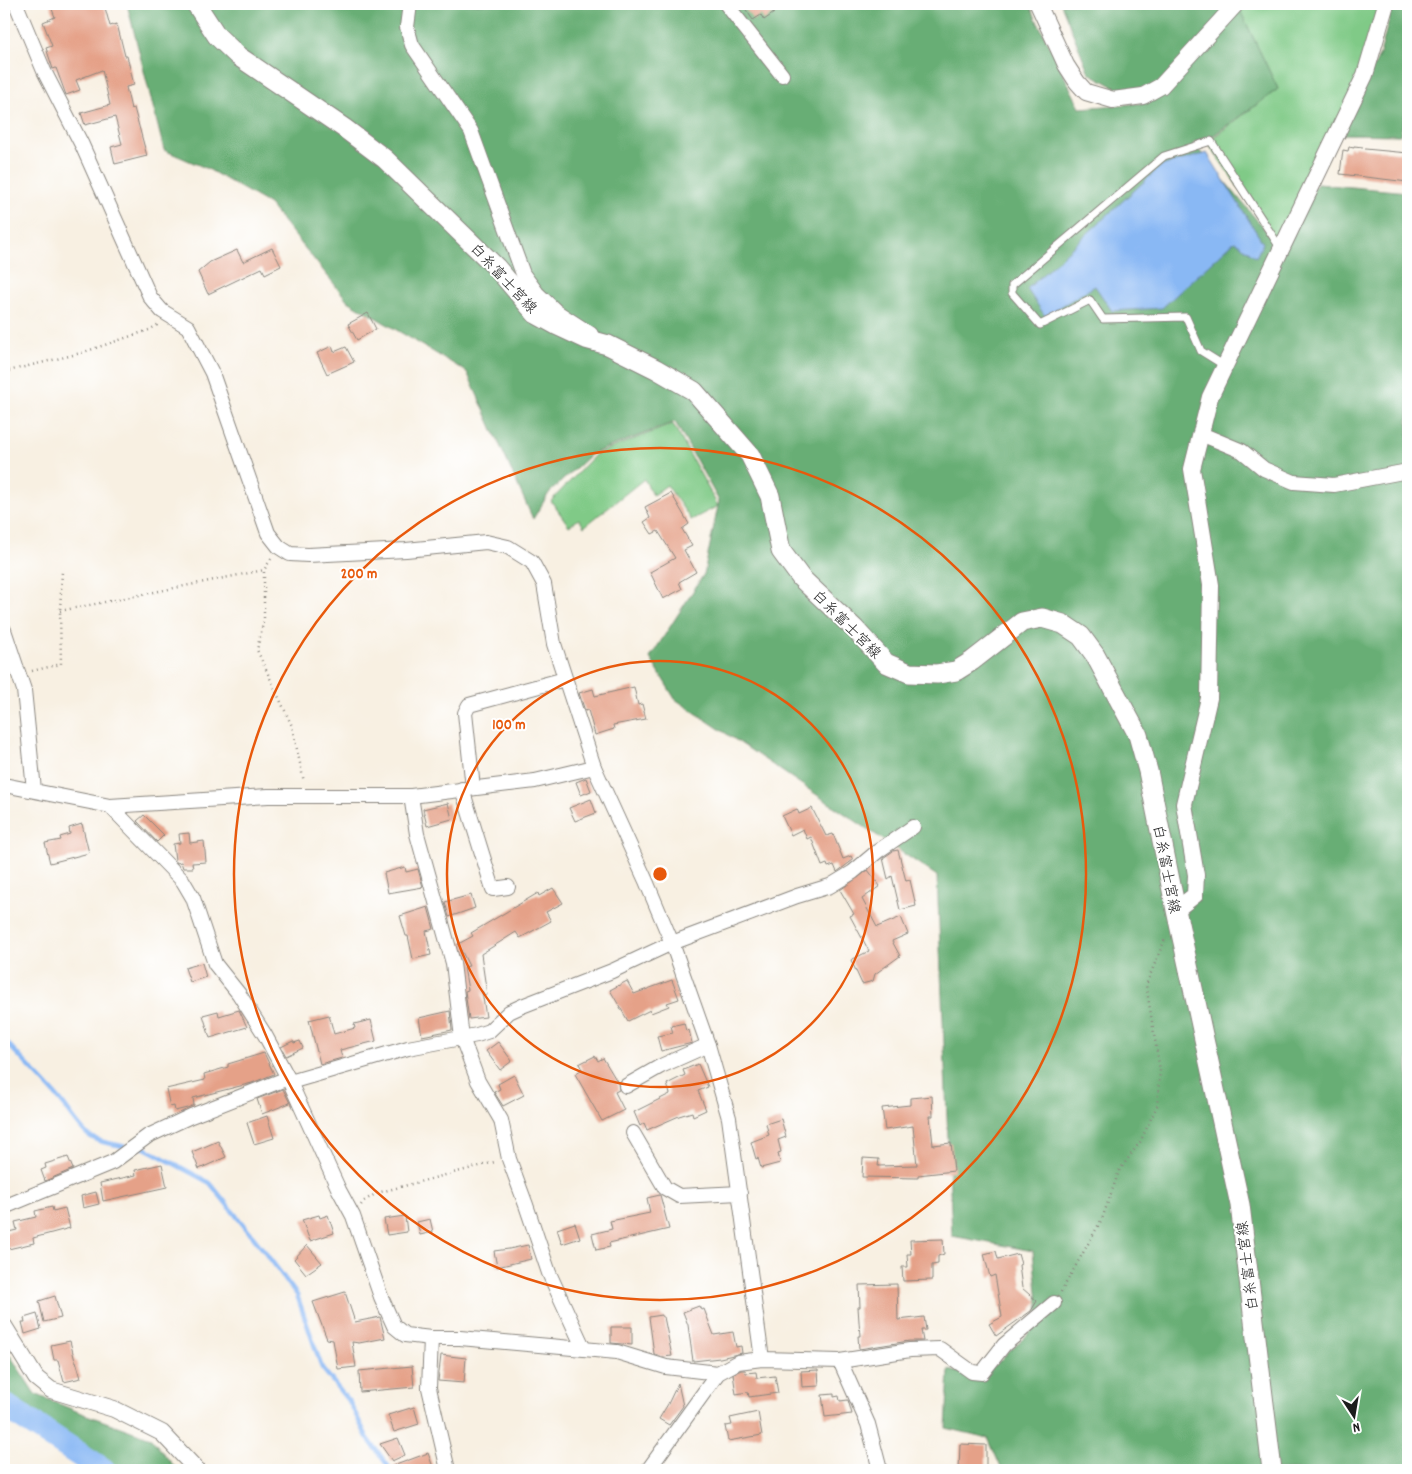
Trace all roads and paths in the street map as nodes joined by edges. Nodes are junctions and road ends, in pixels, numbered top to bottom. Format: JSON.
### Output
{"nodes":[{"id":1,"x":16,"y":4,"type":"edge"},
{"id":2,"x":196,"y":4,"type":"edge"},
{"id":3,"x":410,"y":4,"type":"edge"},
{"id":4,"x":726,"y":4,"type":"edge"},
{"id":5,"x":1038,"y":4,"type":"edge"},
{"id":6,"x":1236,"y":4,"type":"edge"},
{"id":7,"x":1386,"y":4,"type":"edge"},
{"id":8,"x":782,"y":75,"type":"dead end"},
{"id":9,"x":1281,"y":249,"type":"junction"},
{"id":10,"x":171,"y":317,"type":"junction"},
{"id":11,"x":608,"y":345,"type":"junction"},
{"id":12,"x":1225,"y":366,"type":"junction"},
{"id":13,"x":4,"y":372,"type":"edge"},
{"id":14,"x":1201,"y":434,"type":"junction"},
{"id":15,"x":1408,"y":471,"type":"edge"},
{"id":16,"x":279,"y":547,"type":"junction"},
{"id":17,"x":264,"y":570,"type":"junction"},
{"id":18,"x":62,"y":571,"type":"dead end"},
{"id":19,"x":60,"y":612,"type":"junction"},
{"id":20,"x":4,"y":630,"type":"edge"},
{"id":21,"x":18,"y":674,"type":"junction"},
{"id":22,"x":565,"y":679,"type":"junction"},
{"id":23,"x":594,"y":766,"type":"junction"},
{"id":24,"x":4,"y":785,"type":"edge"},
{"id":25,"x":467,"y":788,"type":"junction"},
{"id":26,"x":34,"y":790,"type":"junction"},
{"id":27,"x":306,"y":795,"type":"junction"},
{"id":28,"x":411,"y":796,"type":"junction"},
{"id":29,"x":110,"y":806,"type":"junction"},
{"id":30,"x":913,"y":827,"type":"dead end"},
{"id":31,"x":508,"y":887,"type":"dead end"},
{"id":32,"x":1176,"y":910,"type":"junction"},
{"id":33,"x":1166,"y":936,"type":"dead end"},
{"id":34,"x":672,"y":943,"type":"junction"},
{"id":35,"x":462,"y":1038,"type":"junction"},
{"id":36,"x":708,"y":1046,"type":"junction"},
{"id":37,"x":289,"y":1080,"type":"junction"},
{"id":38,"x":626,"y":1086,"type":"dead end"},
{"id":39,"x":633,"y":1134,"type":"dead end"},
{"id":40,"x":509,"y":1158,"type":"junction"},
{"id":41,"x":740,"y":1193,"type":"junction"},
{"id":42,"x":4,"y":1207,"type":"edge"},
{"id":43,"x":353,"y":1216,"type":"junction"},
{"id":44,"x":1054,"y":1303,"type":"joint"},
{"id":45,"x":4,"y":1326,"type":"edge"},
{"id":46,"x":431,"y":1338,"type":"junction"},
{"id":47,"x":583,"y":1348,"type":"junction"},
{"id":48,"x":762,"y":1359,"type":"junction"},
{"id":49,"x":840,"y":1361,"type":"junction"},
{"id":50,"x":718,"y":1374,"type":"junction"},
{"id":51,"x":197,"y":1470,"type":"edge"},
{"id":52,"x":448,"y":1470,"type":"edge"},
{"id":53,"x":648,"y":1470,"type":"edge"},
{"id":54,"x":880,"y":1470,"type":"edge"},
{"id":55,"x":1272,"y":1470,"type":"edge"}],
"edges":[{"from":1,"to":10,"type":"street"},
{"from":2,"to":11,"type":"main road","name":"白糸富士宮線"},
{"from":3,"to":11,"type":"street"},
{"from":4,"to":8,"type":"street"},
{"from":5,"to":6,"type":"street"},
{"from":7,"to":9,"type":"street"},
{"from":9,"to":12,"type":"street"},
{"from":9,"to":12,"type":"lane"},
{"from":10,"to":13,"type":"path"},
{"from":10,"to":16,"type":"street"},
{"from":11,"to":32,"type":"main road","name":"白糸富士宮線"},
{"from":12,"to":14,"type":"street"},
{"from":14,"to":15,"type":"street"},
{"from":14,"to":32,"type":"street"},
{"from":16,"to":17,"type":"path"},
{"from":16,"to":22,"type":"street"},
{"from":17,"to":19,"type":"path"},
{"from":17,"to":27,"type":"path"},
{"from":18,"to":19,"type":"path"},
{"from":19,"to":21,"type":"path"},
{"from":20,"to":21,"type":"street"},
{"from":21,"to":26,"type":"street"},
{"from":22,"to":23,"type":"street"},
{"from":22,"to":25,"type":"street"},
{"from":23,"to":25,"type":"street"},
{"from":23,"to":34,"type":"street"},
{"from":24,"to":26,"type":"street"},
{"from":25,"to":28,"type":"street"},
{"from":25,"to":31,"type":"street"},
{"from":26,"to":29,"type":"street"},
{"from":27,"to":28,"type":"street"},
{"from":27,"to":29,"type":"street"},
{"from":28,"to":35,"type":"street"},
{"from":29,"to":37,"type":"street"},
{"from":30,"to":34,"type":"street"},
{"from":32,"to":55,"type":"main road","name":"白糸富士宮線"},
{"from":33,"to":44,"type":"path"},
{"from":34,"to":35,"type":"street"},
{"from":34,"to":36,"type":"street"},
{"from":35,"to":37,"type":"street"},
{"from":35,"to":40,"type":"street"},
{"from":36,"to":38,"type":"street"},
{"from":36,"to":41,"type":"street"},
{"from":37,"to":42,"type":"street"},
{"from":37,"to":43,"type":"street"},
{"from":39,"to":41,"type":"street"},
{"from":40,"to":43,"type":"path"},
{"from":40,"to":47,"type":"street"},
{"from":41,"to":48,"type":"street"},
{"from":43,"to":46,"type":"street"},
{"from":44,"to":49,"type":"street"},
{"from":45,"to":51,"type":"street"},
{"from":46,"to":47,"type":"street"},
{"from":46,"to":52,"type":"street"},
{"from":47,"to":50,"type":"street"},
{"from":48,"to":49,"type":"street"},
{"from":48,"to":50,"type":"street"},
{"from":49,"to":54,"type":"street"},
{"from":50,"to":53,"type":"street"}]}
